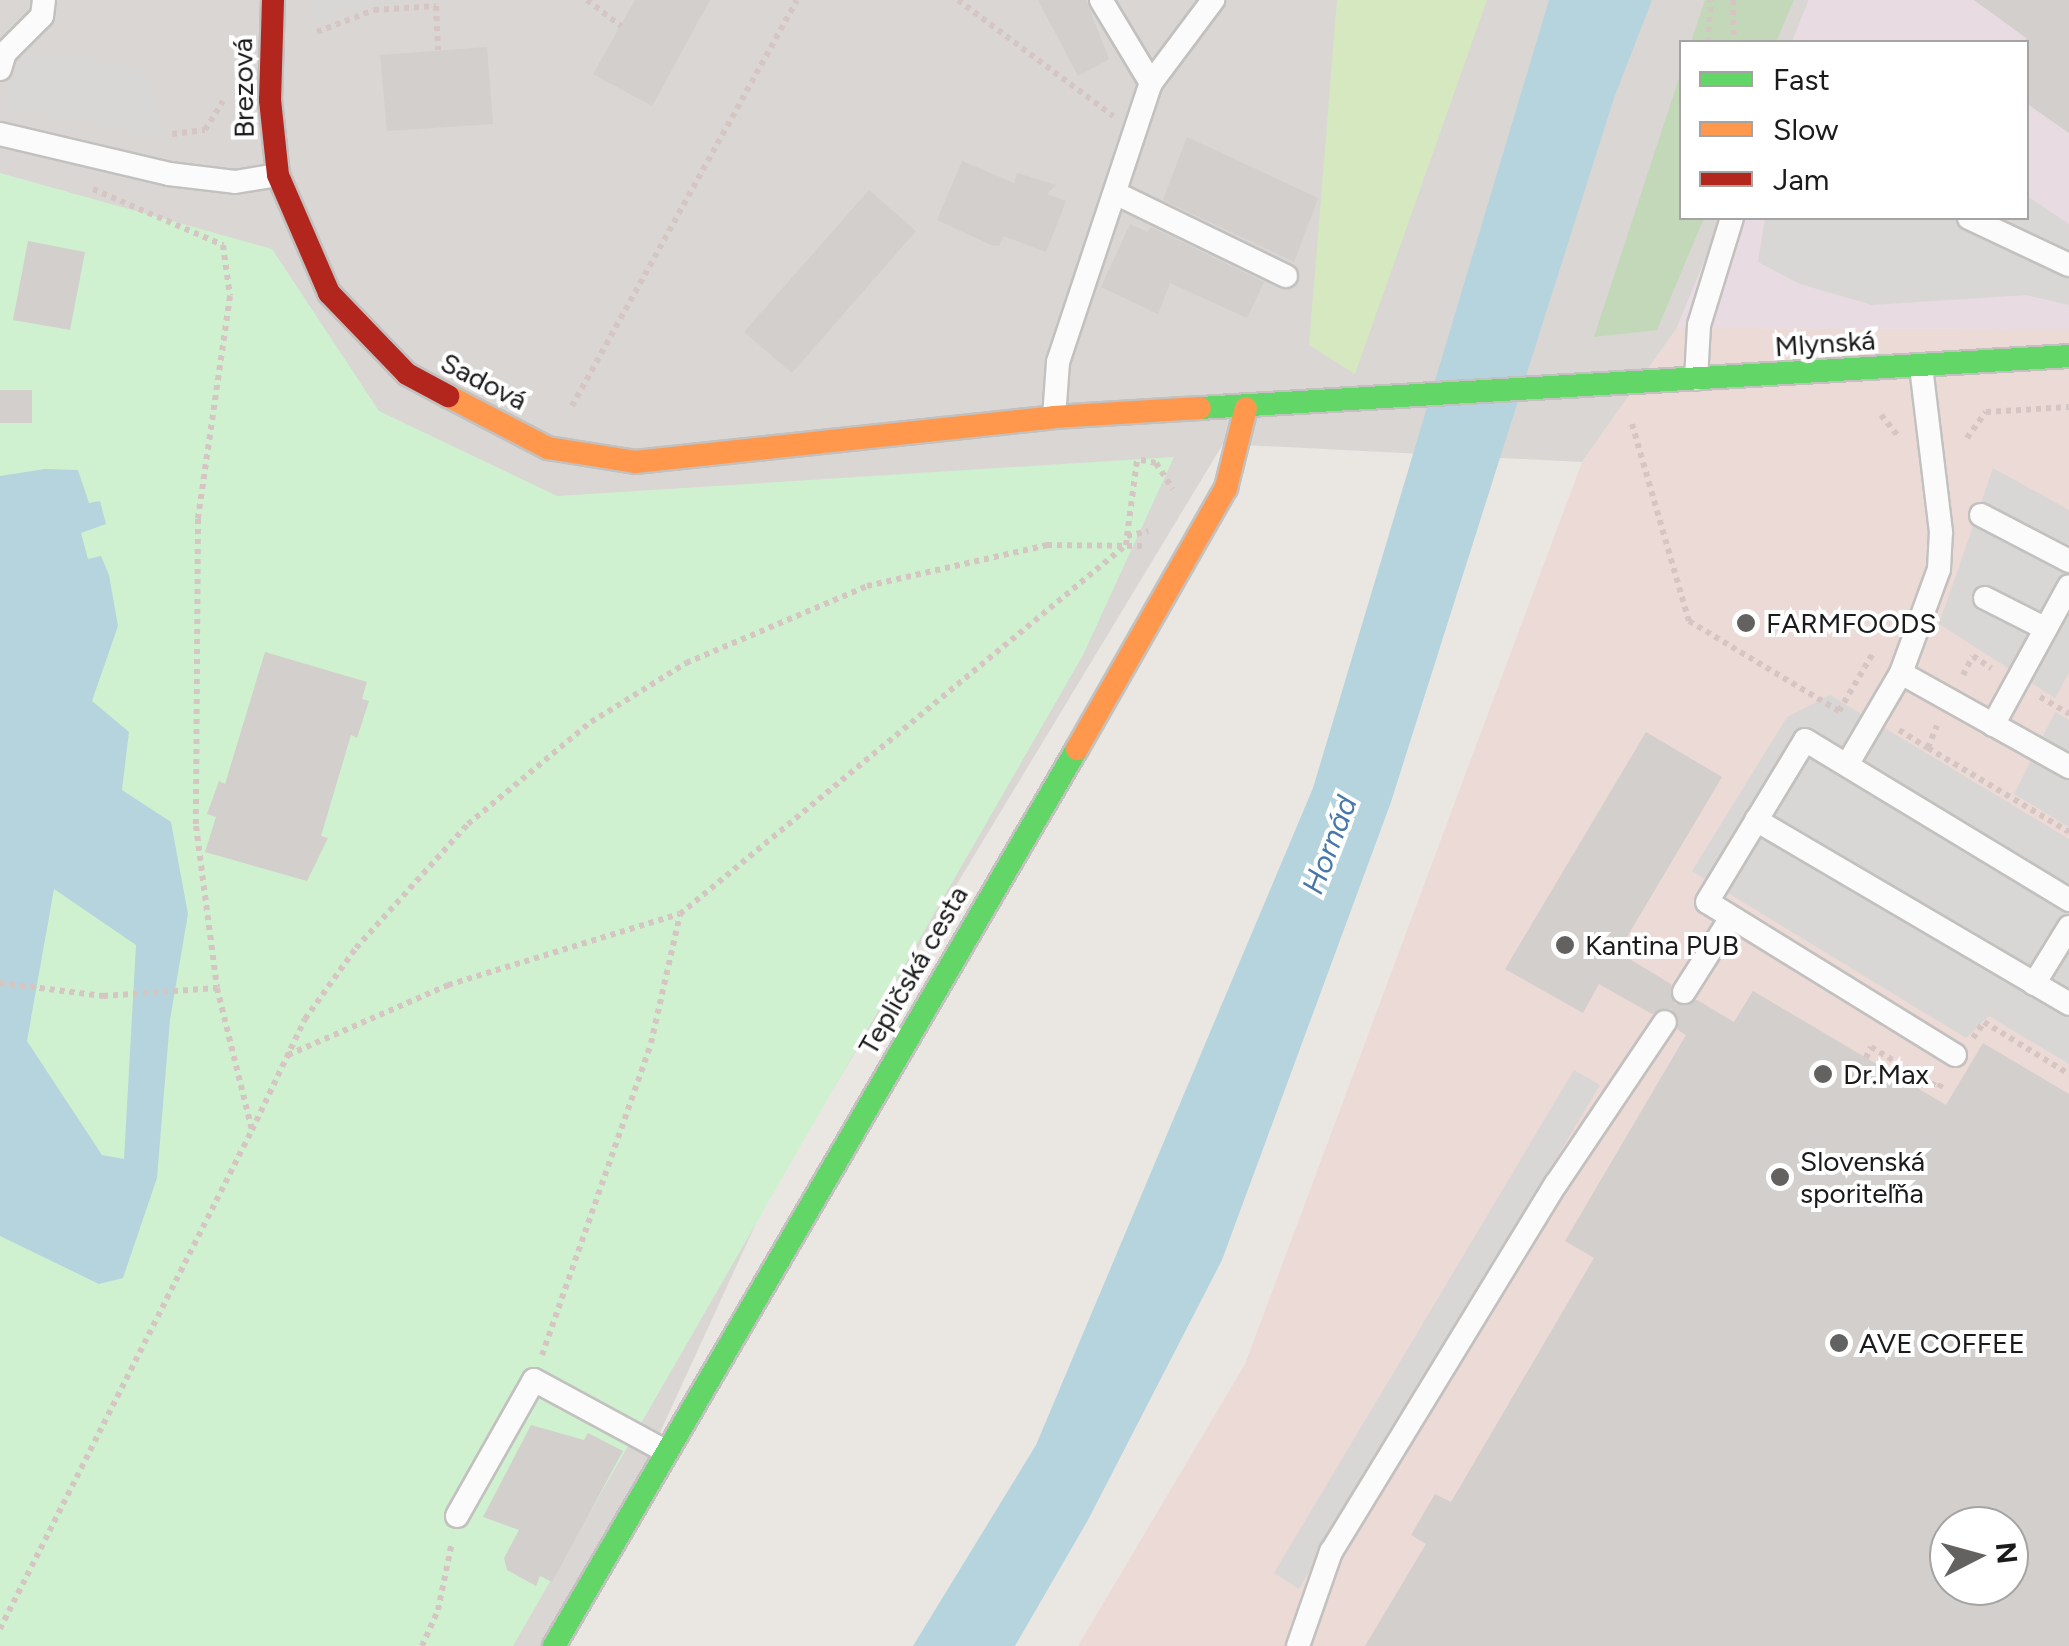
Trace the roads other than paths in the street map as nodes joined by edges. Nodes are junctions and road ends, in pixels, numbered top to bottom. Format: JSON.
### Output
{"nodes":[{"id":1,"x":44,"y":0,"type":"edge"},
{"id":2,"x":274,"y":0,"type":"edge"},
{"id":3,"x":1101,"y":0,"type":"edge"},
{"id":4,"x":1213,"y":0,"type":"edge"},
{"id":5,"x":0,"y":70,"type":"edge"},
{"id":6,"x":1151,"y":83,"type":"junction"},
{"id":7,"x":0,"y":134,"type":"edge"},
{"id":8,"x":278,"y":175,"type":"junction"},
{"id":9,"x":1115,"y":192,"type":"junction"},
{"id":10,"x":1731,"y":220,"type":"edge"},
{"id":11,"x":1973,"y":220,"type":"edge"},
{"id":12,"x":2069,"y":265,"type":"edge"},
{"id":13,"x":1286,"y":276,"type":"dead end"},
{"id":14,"x":2069,"y":356,"type":"edge"},
{"id":15,"x":1920,"y":366,"type":"junction"},
{"id":16,"x":1696,"y":383,"type":"junction"},
{"id":17,"x":1246,"y":408,"type":"junction"},
{"id":18,"x":1054,"y":417,"type":"junction"},
{"id":19,"x":1981,"y":515,"type":"dead end"},
{"id":20,"x":2069,"y":561,"type":"edge"},
{"id":21,"x":2069,"y":586,"type":"edge"},
{"id":22,"x":1985,"y":598,"type":"dead end"},
{"id":23,"x":2046,"y":630,"type":"junction"},
{"id":24,"x":1902,"y":672,"type":"junction"},
{"id":25,"x":1993,"y":725,"type":"junction"},
{"id":26,"x":1846,"y":766,"type":"junction"},
{"id":27,"x":2069,"y":767,"type":"edge"},
{"id":28,"x":1756,"y":820,"type":"junction"},
{"id":29,"x":2069,"y":900,"type":"edge"},
{"id":30,"x":1731,"y":918,"type":"junction"},
{"id":31,"x":2069,"y":928,"type":"edge"},
{"id":32,"x":2034,"y":984,"type":"junction"},
{"id":33,"x":1684,"y":992,"type":"dead end"},
{"id":34,"x":2069,"y":1004,"type":"edge"},
{"id":35,"x":1665,"y":1022,"type":"dead end"},
{"id":36,"x":1955,"y":1055,"type":"dead end"},
{"id":37,"x":667,"y":1452,"type":"junction"},
{"id":38,"x":457,"y":1516,"type":"road end"},
{"id":39,"x":554,"y":1646,"type":"edge"},
{"id":40,"x":1298,"y":1646,"type":"edge"}],
"edges":[{"from":1,"to":5,"type":"lane"},
{"from":2,"to":8,"type":"street","name":"Brezová"},
{"from":3,"to":6,"type":"lane"},
{"from":4,"to":6,"type":"lane"},
{"from":6,"to":9,"type":"lane"},
{"from":7,"to":8,"type":"lane"},
{"from":8,"to":18,"type":"street","name":"Sadová"},
{"from":9,"to":13,"type":"lane"},
{"from":9,"to":18,"type":"lane"},
{"from":10,"to":16,"type":"lane"},
{"from":11,"to":12,"type":"lane"},
{"from":14,"to":15,"type":"street","name":"Mlynská"},
{"from":15,"to":16,"type":"street","name":"Mlynská"},
{"from":15,"to":24,"type":"lane"},
{"from":16,"to":17,"type":"street","name":"Mlynská"},
{"from":17,"to":18,"type":"street","name":"Sadová"},
{"from":17,"to":37,"type":"street","name":"Tepličská cesta"},
{"from":19,"to":20,"type":"lane"},
{"from":21,"to":23,"type":"lane"},
{"from":22,"to":23,"type":"lane"},
{"from":23,"to":25,"type":"lane"},
{"from":24,"to":25,"type":"lane"},
{"from":24,"to":26,"type":"lane"},
{"from":25,"to":27,"type":"lane"},
{"from":26,"to":28,"type":"lane"},
{"from":26,"to":29,"type":"lane"},
{"from":28,"to":30,"type":"lane"},
{"from":28,"to":32,"type":"lane"},
{"from":30,"to":33,"type":"lane"},
{"from":30,"to":36,"type":"lane"},
{"from":31,"to":32,"type":"lane"},
{"from":32,"to":34,"type":"lane"},
{"from":35,"to":40,"type":"lane"},
{"from":37,"to":38,"type":"lane"},
{"from":37,"to":39,"type":"street","name":"Tepličská cesta"}]}
